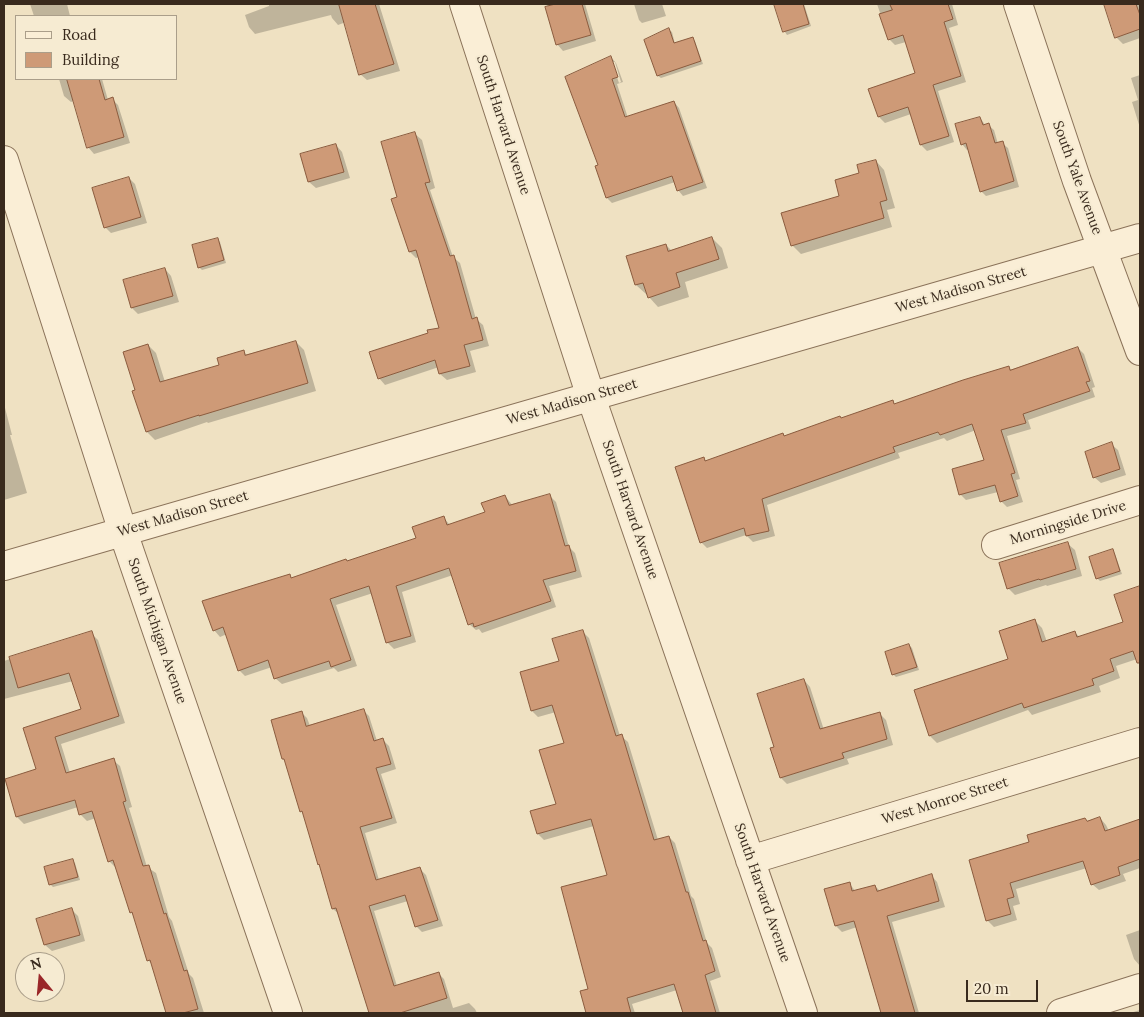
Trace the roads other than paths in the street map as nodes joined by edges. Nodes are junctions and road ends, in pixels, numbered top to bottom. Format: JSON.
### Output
{"nodes":[{"id":1,"x":464,"y":4,"type":"edge"},
{"id":2,"x":1018,"y":4,"type":"edge"},
{"id":3,"x":4,"y":160,"type":"edge"},
{"id":4,"x":1140,"y":238,"type":"edge"},
{"id":5,"x":1102,"y":249,"type":"junction"},
{"id":6,"x":1140,"y":351,"type":"edge"},
{"id":7,"x":591,"y":397,"type":"junction"},
{"id":8,"x":1140,"y":500,"type":"edge"},
{"id":9,"x":123,"y":532,"type":"junction"},
{"id":10,"x":996,"y":545,"type":"dead end"},
{"id":11,"x":4,"y":566,"type":"edge"},
{"id":12,"x":1140,"y":742,"type":"edge"},
{"id":13,"x":750,"y":860,"type":"junction"},
{"id":14,"x":1140,"y":988,"type":"edge"},
{"id":15,"x":288,"y":1013,"type":"edge"},
{"id":16,"x":803,"y":1013,"type":"edge"},
{"id":17,"x":1061,"y":1013,"type":"edge"}],
"edges":[{"from":1,"to":7,"type":"street","name":"South Harvard Avenue"},
{"from":2,"to":5,"type":"street","name":"South Yale Avenue"},
{"from":3,"to":9,"type":"street","name":"South Michigan Avenue"},
{"from":4,"to":5,"type":"street","name":"West Madison Street"},
{"from":5,"to":6,"type":"street","name":"South Yale Avenue"},
{"from":5,"to":7,"type":"street","name":"West Madison Street"},
{"from":7,"to":9,"type":"street","name":"West Madison Street"},
{"from":7,"to":13,"type":"street","name":"South Harvard Avenue"},
{"from":8,"to":10,"type":"street","name":"Morningside Drive"},
{"from":9,"to":11,"type":"street","name":"West Madison Street"},
{"from":9,"to":15,"type":"street","name":"South Michigan Avenue"},
{"from":12,"to":13,"type":"street","name":"West Monroe Street"},
{"from":13,"to":16,"type":"street","name":"South Harvard Avenue"},
{"from":14,"to":17,"type":"street"}]}
